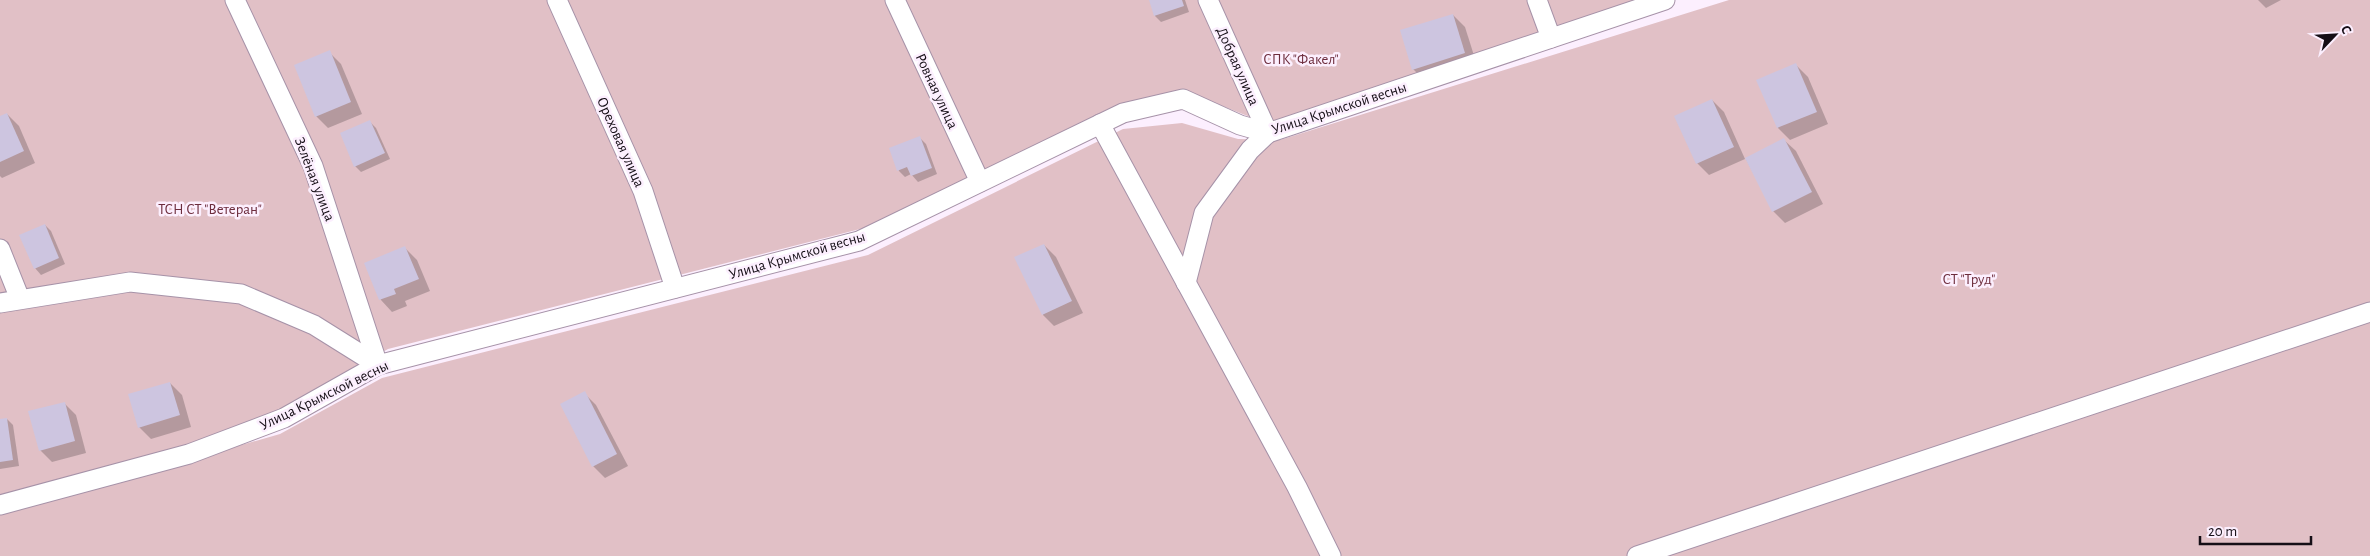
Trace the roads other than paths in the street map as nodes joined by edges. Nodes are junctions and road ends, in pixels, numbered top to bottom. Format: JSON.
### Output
{"nodes":[{"id":1,"x":235,"y":0,"type":"edge"},
{"id":2,"x":557,"y":0,"type":"edge"},
{"id":3,"x":895,"y":0,"type":"edge"},
{"id":4,"x":1208,"y":0,"type":"edge"},
{"id":5,"x":1537,"y":0,"type":"edge"},
{"id":6,"x":1664,"y":0,"type":"edge"},
{"id":7,"x":1551,"y":38,"type":"junction"},
{"id":8,"x":1100,"y":124,"type":"junction"},
{"id":9,"x":1268,"y":133,"type":"junction"},
{"id":10,"x":980,"y":182,"type":"junction"},
{"id":11,"x":0,"y":249,"type":"edge"},
{"id":12,"x":1186,"y":283,"type":"junction"},
{"id":13,"x":675,"y":288,"type":"junction"},
{"id":14,"x":20,"y":298,"type":"junction"},
{"id":15,"x":0,"y":303,"type":"edge"},
{"id":16,"x":2370,"y":312,"type":"edge"},
{"id":17,"x":378,"y":365,"type":"junction"},
{"id":18,"x":0,"y":505,"type":"edge"},
{"id":19,"x":1332,"y":556,"type":"edge"},
{"id":20,"x":1637,"y":556,"type":"edge"}],
"edges":[{"from":1,"to":17,"type":"lane","name":"Зелёная улица"},
{"from":2,"to":13,"type":"lane","name":"Ореховая улица"},
{"from":3,"to":10,"type":"lane","name":"Ровная улица"},
{"from":4,"to":9,"type":"lane","name":"Добрая улица"},
{"from":5,"to":7,"type":"lane"},
{"from":6,"to":7,"type":"lane","name":"Улица Крымской весны"},
{"from":7,"to":9,"type":"lane","name":"Улица Крымской весны"},
{"from":8,"to":9,"type":"lane","name":"Улица Крымской весны"},
{"from":8,"to":10,"type":"lane","name":"Улица Крымской весны"},
{"from":8,"to":12,"type":"lane"},
{"from":9,"to":12,"type":"lane"},
{"from":10,"to":13,"type":"lane","name":"Улица Крымской весны"},
{"from":11,"to":14,"type":"lane"},
{"from":12,"to":19,"type":"lane"},
{"from":13,"to":17,"type":"lane","name":"Улица Крымской весны"},
{"from":14,"to":15,"type":"lane"},
{"from":14,"to":17,"type":"lane"},
{"from":16,"to":20,"type":"lane"},
{"from":17,"to":18,"type":"lane","name":"Улица Крымской весны"}]}
